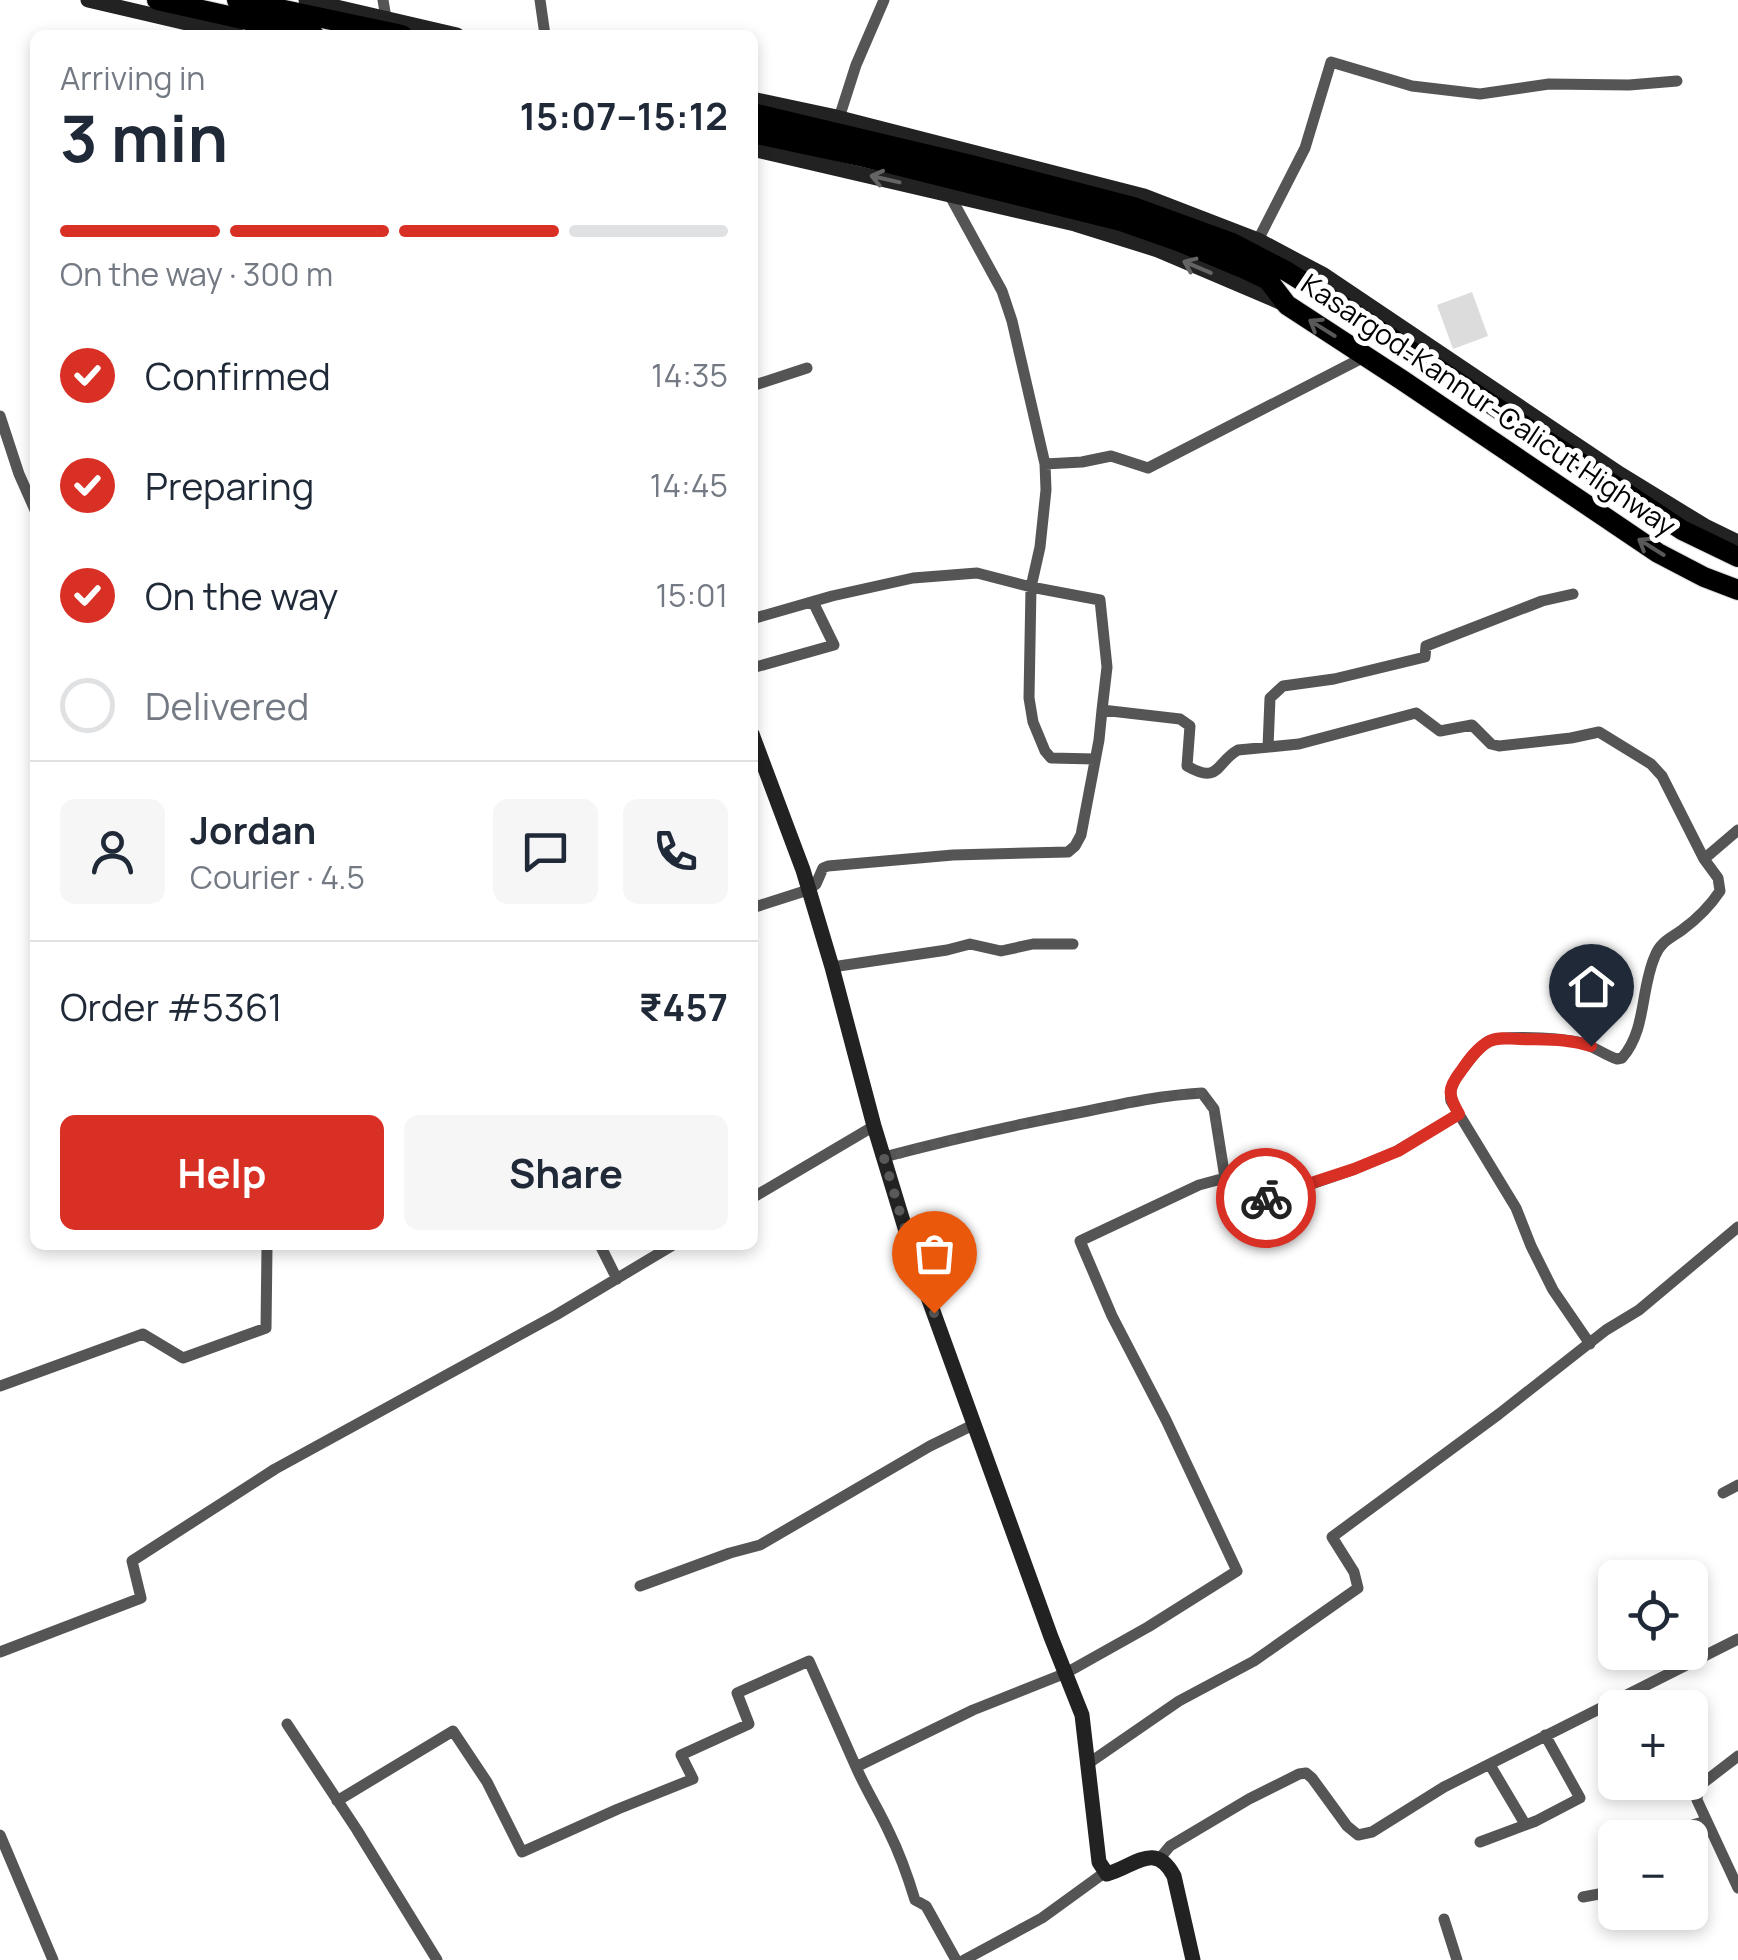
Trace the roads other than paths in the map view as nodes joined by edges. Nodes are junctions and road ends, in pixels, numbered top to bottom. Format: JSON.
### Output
{"nodes":[{"id":1,"x":88,"y":0,"type":"edge"},
{"id":2,"x":158,"y":0,"type":"edge"},
{"id":3,"x":237,"y":0,"type":"edge"},
{"id":4,"x":306,"y":0,"type":"edge"},
{"id":5,"x":383,"y":0,"type":"edge"},
{"id":6,"x":540,"y":0,"type":"edge"},
{"id":7,"x":884,"y":0,"type":"edge"},
{"id":8,"x":386,"y":18,"type":"junction"},
{"id":9,"x":217,"y":30,"type":"edge"},
{"id":10,"x":292,"y":30,"type":"edge"},
{"id":11,"x":378,"y":30,"type":"edge"},
{"id":12,"x":436,"y":30,"type":"edge"},
{"id":13,"x":544,"y":30,"type":"edge"},
{"id":14,"x":1678,"y":81,"type":"dead end"},
{"id":15,"x":758,"y":100,"type":"edge"},
{"id":16,"x":758,"y":114,"type":"edge"},
{"id":17,"x":839,"y":118,"type":"junction"},
{"id":18,"x":758,"y":134,"type":"edge"},
{"id":19,"x":758,"y":149,"type":"edge"},
{"id":20,"x":950,"y":194,"type":"junction"},
{"id":21,"x":1258,"y":240,"type":"junction"},
{"id":22,"x":1287,"y":306,"type":"junction"},
{"id":23,"x":1366,"y":356,"type":"junction"},
{"id":24,"x":808,"y":368,"type":"dead end"},
{"id":25,"x":758,"y":384,"type":"edge"},
{"id":26,"x":0,"y":416,"type":"edge"},
{"id":27,"x":1045,"y":464,"type":"junction"},
{"id":28,"x":30,"y":469,"type":"edge"},
{"id":29,"x":19,"y":474,"type":"junction"},
{"id":30,"x":30,"y":499,"type":"edge"},
{"id":31,"x":1738,"y":542,"type":"edge"},
{"id":32,"x":1738,"y":558,"type":"edge"},
{"id":33,"x":1031,"y":587,"type":"junction"},
{"id":34,"x":1738,"y":590,"type":"edge"},
{"id":35,"x":1573,"y":594,"type":"dead end"},
{"id":36,"x":813,"y":602,"type":"junction"},
{"id":37,"x":758,"y":616,"type":"edge"},
{"id":38,"x":758,"y":666,"type":"edge"},
{"id":39,"x":1102,"y":710,"type":"junction"},
{"id":40,"x":1268,"y":748,"type":"junction"},
{"id":41,"x":758,"y":750,"type":"edge"},
{"id":42,"x":1095,"y":759,"type":"junction"},
{"id":43,"x":1738,"y":830,"type":"edge"},
{"id":44,"x":1704,"y":859,"type":"junction"},
{"id":45,"x":808,"y":890,"type":"junction"},
{"id":46,"x":758,"y":906,"type":"edge"},
{"id":47,"x":1073,"y":944,"type":"dead end"},
{"id":48,"x":832,"y":968,"type":"junction"},
{"id":49,"x":1459,"y":1114,"type":"junction"},
{"id":50,"x":874,"y":1126,"type":"junction"},
{"id":51,"x":884,"y":1158,"type":"junction"},
{"id":52,"x":1225,"y":1178,"type":"junction"},
{"id":53,"x":758,"y":1194,"type":"edge"},
{"id":54,"x":1738,"y":1227,"type":"edge"},
{"id":55,"x":267,"y":1250,"type":"edge"},
{"id":56,"x":602,"y":1250,"type":"edge"},
{"id":57,"x":665,"y":1250,"type":"edge"},
{"id":58,"x":617,"y":1279,"type":"junction"},
{"id":59,"x":1590,"y":1344,"type":"junction"},
{"id":60,"x":0,"y":1386,"type":"edge"},
{"id":61,"x":975,"y":1424,"type":"junction"},
{"id":62,"x":1738,"y":1485,"type":"edge"},
{"id":63,"x":1723,"y":1493,"type":"dead end"},
{"id":64,"x":640,"y":1586,"type":"dead end"},
{"id":65,"x":1738,"y":1639,"type":"edge"},
{"id":66,"x":0,"y":1652,"type":"edge"},
{"id":67,"x":1066,"y":1674,"type":"junction"},
{"id":68,"x":287,"y":1724,"type":"dead end"},
{"id":69,"x":1545,"y":1735,"type":"junction"},
{"id":70,"x":1738,"y":1756,"type":"edge"},
{"id":71,"x":1089,"y":1763,"type":"junction"},
{"id":72,"x":1490,"y":1765,"type":"junction"},
{"id":73,"x":856,"y":1768,"type":"junction"},
{"id":74,"x":338,"y":1801,"type":"junction"},
{"id":75,"x":1706,"y":1820,"type":"edge"},
{"id":76,"x":1525,"y":1824,"type":"junction"},
{"id":77,"x":1708,"y":1824,"type":"edge"},
{"id":78,"x":0,"y":1835,"type":"edge"},
{"id":79,"x":1480,"y":1842,"type":"dead end"},
{"id":80,"x":1160,"y":1858,"type":"junction"},
{"id":81,"x":1104,"y":1873,"type":"junction"},
{"id":82,"x":1738,"y":1888,"type":"edge"},
{"id":83,"x":1598,"y":1894,"type":"edge"},
{"id":84,"x":1583,"y":1897,"type":"dead end"},
{"id":85,"x":1444,"y":1919,"type":"dead end"},
{"id":86,"x":53,"y":1960,"type":"edge"},
{"id":87,"x":437,"y":1960,"type":"edge"},
{"id":88,"x":956,"y":1960,"type":"edge"},
{"id":89,"x":964,"y":1960,"type":"edge"},
{"id":90,"x":1194,"y":1960,"type":"edge"},
{"id":91,"x":1457,"y":1960,"type":"edge"}],
"edges":[{"from":1,"to":9,"type":"street"},
{"from":2,"to":10,"type":"highway"},
{"from":3,"to":11,"type":"highway"},
{"from":4,"to":8,"type":"street"},
{"from":5,"to":8,"type":"street"},
{"from":6,"to":13,"type":"street"},
{"from":7,"to":17,"type":"street"},
{"from":8,"to":12,"type":"street"},
{"from":14,"to":21,"type":"street"},
{"from":15,"to":17,"type":"street"},
{"from":16,"to":32,"type":"highway","name":"Kasargod-Kannur-Calicut Highway"},
{"from":17,"to":21,"type":"street"},
{"from":18,"to":22,"type":"highway","name":"Kasargod-Kannur-Calicut Highway"},
{"from":20,"to":19,"type":"street","one_way":true},
{"from":22,"to":20,"type":"street","one_way":true},
{"from":20,"to":27,"type":"street"},
{"from":21,"to":31,"type":"street"},
{"from":23,"to":22,"type":"highway","name":"Kasargod-Kannur-Calicut Highway","one_way":true},
{"from":23,"to":27,"type":"street"},
{"from":34,"to":23,"type":"highway","name":"Kasargod-Kannur-Calicut Highway","one_way":true},
{"from":24,"to":25,"type":"street"},
{"from":26,"to":29,"type":"street"},
{"from":27,"to":33,"type":"street"},
{"from":28,"to":29,"type":"street"},
{"from":29,"to":30,"type":"street"},
{"from":33,"to":36,"type":"street"},
{"from":33,"to":39,"type":"street"},
{"from":33,"to":42,"type":"street"},
{"from":35,"to":40,"type":"street"},
{"from":36,"to":37,"type":"street"},
{"from":36,"to":38,"type":"street"},
{"from":39,"to":40,"type":"street"},
{"from":39,"to":42,"type":"street"},
{"from":40,"to":44,"type":"street"},
{"from":41,"to":45,"type":"street"},
{"from":42,"to":45,"type":"street"},
{"from":43,"to":44,"type":"street"},
{"from":44,"to":49,"type":"street"},
{"from":45,"to":46,"type":"street"},
{"from":45,"to":48,"type":"street"},
{"from":47,"to":48,"type":"street"},
{"from":48,"to":50,"type":"street"},
{"from":49,"to":52,"type":"street"},
{"from":49,"to":59,"type":"street"},
{"from":50,"to":51,"type":"street"},
{"from":50,"to":53,"type":"street"},
{"from":51,"to":52,"type":"street"},
{"from":51,"to":61,"type":"street"},
{"from":52,"to":67,"type":"street"},
{"from":54,"to":59,"type":"street"},
{"from":55,"to":60,"type":"street"},
{"from":56,"to":58,"type":"street"},
{"from":57,"to":58,"type":"street"},
{"from":58,"to":66,"type":"street"},
{"from":59,"to":71,"type":"street"},
{"from":61,"to":64,"type":"street"},
{"from":61,"to":67,"type":"street"},
{"from":62,"to":63,"type":"street"},
{"from":65,"to":69,"type":"street"},
{"from":67,"to":71,"type":"street"},
{"from":67,"to":73,"type":"street"},
{"from":68,"to":74,"type":"street"},
{"from":69,"to":72,"type":"street"},
{"from":69,"to":76,"type":"street"},
{"from":70,"to":75,"type":"street"},
{"from":71,"to":81,"type":"street"},
{"from":72,"to":76,"type":"street"},
{"from":72,"to":80,"type":"street"},
{"from":73,"to":74,"type":"street"},
{"from":73,"to":88,"type":"street"},
{"from":74,"to":87,"type":"street"},
{"from":76,"to":79,"type":"street"},
{"from":77,"to":82,"type":"street"},
{"from":78,"to":86,"type":"street"},
{"from":80,"to":81,"type":"street"},
{"from":80,"to":90,"type":"street"},
{"from":81,"to":89,"type":"street"},
{"from":83,"to":84,"type":"street"},
{"from":85,"to":91,"type":"street"}]}
